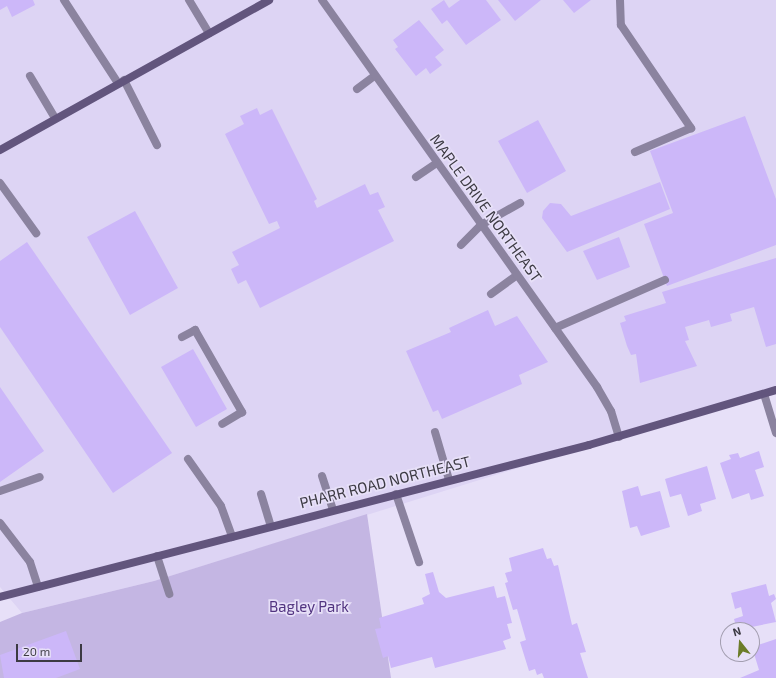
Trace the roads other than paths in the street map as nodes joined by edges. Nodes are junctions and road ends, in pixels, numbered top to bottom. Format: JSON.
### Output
{"nodes":[{"id":1,"x":64,"y":0,"type":"edge"},
{"id":2,"x":189,"y":0,"type":"edge"},
{"id":3,"x":269,"y":0,"type":"edge"},
{"id":4,"x":322,"y":0,"type":"edge"},
{"id":5,"x":620,"y":0,"type":"edge"},
{"id":6,"x":209,"y":33,"type":"junction"},
{"id":7,"x":30,"y":76,"type":"dead end"},
{"id":8,"x":374,"y":76,"type":"junction"},
{"id":9,"x":121,"y":82,"type":"junction"},
{"id":10,"x":357,"y":89,"type":"dead end"},
{"id":11,"x":55,"y":118,"type":"junction"},
{"id":12,"x":156,"y":145,"type":"dead end"},
{"id":13,"x":0,"y":150,"type":"edge"},
{"id":14,"x":634,"y":152,"type":"dead end"},
{"id":15,"x":436,"y":163,"type":"junction"},
{"id":16,"x":416,"y":177,"type":"dead end"},
{"id":17,"x":0,"y":183,"type":"edge"},
{"id":18,"x":520,"y":203,"type":"dead end"},
{"id":19,"x":481,"y":225,"type":"junction"},
{"id":20,"x":36,"y":233,"type":"dead end"},
{"id":21,"x":461,"y":245,"type":"dead end"},
{"id":22,"x":517,"y":275,"type":"junction"},
{"id":23,"x":665,"y":280,"type":"dead end"},
{"id":24,"x":490,"y":294,"type":"dead end"},
{"id":25,"x":555,"y":328,"type":"junction"},
{"id":26,"x":182,"y":337,"type":"dead end"},
{"id":27,"x":776,"y":390,"type":"edge"},
{"id":28,"x":764,"y":394,"type":"junction"},
{"id":29,"x":222,"y":424,"type":"dead end"},
{"id":30,"x":435,"y":432,"type":"dead end"},
{"id":31,"x":776,"y":433,"type":"edge"},
{"id":32,"x":619,"y":437,"type":"junction"},
{"id":33,"x":188,"y":459,"type":"dead end"},
{"id":34,"x":322,"y":476,"type":"dead end"},
{"id":35,"x":40,"y":477,"type":"dead end"},
{"id":36,"x":449,"y":480,"type":"junction"},
{"id":37,"x":0,"y":491,"type":"edge"},
{"id":38,"x":261,"y":494,"type":"dead end"},
{"id":39,"x":396,"y":494,"type":"junction"},
{"id":40,"x":333,"y":510,"type":"junction"},
{"id":41,"x":0,"y":523,"type":"edge"},
{"id":42,"x":270,"y":526,"type":"junction"},
{"id":43,"x":232,"y":537,"type":"junction"},
{"id":44,"x":157,"y":556,"type":"junction"},
{"id":45,"x":419,"y":562,"type":"dead end"},
{"id":46,"x":38,"y":587,"type":"junction"},
{"id":47,"x":169,"y":594,"type":"dead end"},
{"id":48,"x":0,"y":597,"type":"edge"}],
"edges":[{"from":1,"to":9,"type":"street"},
{"from":2,"to":6,"type":"street"},
{"from":3,"to":6,"type":"street"},
{"from":4,"to":8,"type":"street","name":"MAPLE DRIVE NORTHEAST"},
{"from":5,"to":14,"type":"street"},
{"from":6,"to":9,"type":"street"},
{"from":7,"to":11,"type":"street"},
{"from":8,"to":10,"type":"street"},
{"from":8,"to":15,"type":"street","name":"MAPLE DRIVE NORTHEAST"},
{"from":9,"to":11,"type":"street"},
{"from":9,"to":12,"type":"street"},
{"from":11,"to":13,"type":"street"},
{"from":15,"to":16,"type":"street"},
{"from":15,"to":19,"type":"street","name":"MAPLE DRIVE NORTHEAST"},
{"from":17,"to":20,"type":"street"},
{"from":18,"to":19,"type":"street"},
{"from":19,"to":21,"type":"street"},
{"from":19,"to":22,"type":"street","name":"MAPLE DRIVE NORTHEAST"},
{"from":22,"to":24,"type":"street"},
{"from":22,"to":25,"type":"street","name":"MAPLE DRIVE NORTHEAST"},
{"from":23,"to":25,"type":"street"},
{"from":25,"to":32,"type":"street","name":"MAPLE DRIVE NORTHEAST"},
{"from":26,"to":29,"type":"street"},
{"from":27,"to":28,"type":"street","name":"PHARR ROAD NORTHEAST"},
{"from":28,"to":31,"type":"street"},
{"from":28,"to":32,"type":"street","name":"PHARR ROAD NORTHEAST"},
{"from":30,"to":36,"type":"street"},
{"from":32,"to":36,"type":"street","name":"PHARR ROAD NORTHEAST"},
{"from":33,"to":43,"type":"street"},
{"from":34,"to":40,"type":"street"},
{"from":35,"to":37,"type":"street"},
{"from":36,"to":39,"type":"street","name":"PHARR ROAD NORTHEAST"},
{"from":38,"to":42,"type":"street"},
{"from":39,"to":40,"type":"street","name":"PHARR ROAD NORTHEAST"},
{"from":39,"to":45,"type":"street"},
{"from":40,"to":42,"type":"street","name":"PHARR ROAD NORTHEAST"},
{"from":41,"to":46,"type":"street"},
{"from":42,"to":43,"type":"street","name":"PHARR ROAD NORTHEAST"},
{"from":43,"to":44,"type":"street","name":"PHARR ROAD NORTHEAST"},
{"from":44,"to":46,"type":"street","name":"PHARR ROAD NORTHEAST"},
{"from":44,"to":47,"type":"street"},
{"from":46,"to":48,"type":"street","name":"PHARR ROAD NORTHEAST"}]}
